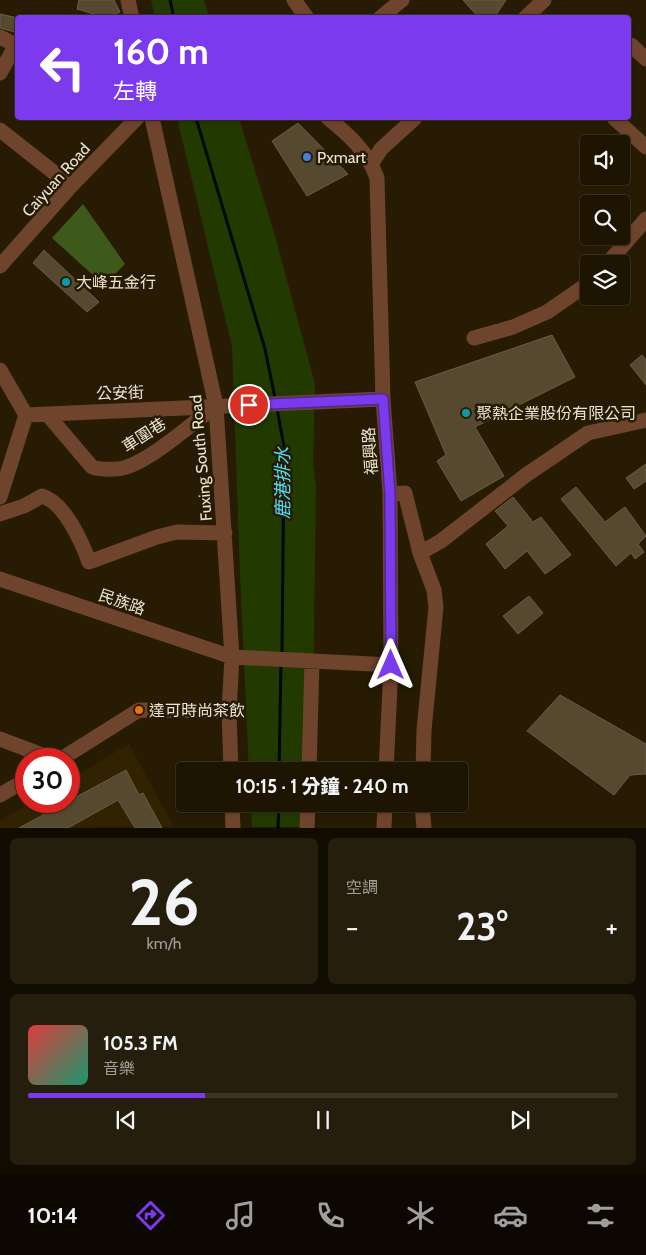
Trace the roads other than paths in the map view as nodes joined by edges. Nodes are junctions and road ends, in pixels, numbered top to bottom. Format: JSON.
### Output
{"nodes":[{"id":1,"x":128,"y":0,"type":"edge"},
{"id":2,"x":294,"y":0,"type":"edge"},
{"id":3,"x":402,"y":0,"type":"edge"},
{"id":4,"x":544,"y":0,"type":"edge"},
{"id":5,"x":131,"y":15,"type":"edge"},
{"id":6,"x":305,"y":15,"type":"edge"},
{"id":7,"x":384,"y":15,"type":"edge"},
{"id":8,"x":528,"y":15,"type":"edge"},
{"id":9,"x":0,"y":37,"type":"edge"},
{"id":10,"x":15,"y":45,"type":"edge"},
{"id":11,"x":631,"y":45,"type":"dead end"},
{"id":12,"x":15,"y":48,"type":"edge"},
{"id":13,"x":646,"y":59,"type":"edge"},
{"id":14,"x":0,"y":73,"type":"edge"},
{"id":15,"x":136,"y":120,"type":"edge"},
{"id":16,"x":152,"y":120,"type":"edge"},
{"id":17,"x":330,"y":120,"type":"edge"},
{"id":18,"x":413,"y":120,"type":"edge"},
{"id":19,"x":616,"y":120,"type":"edge"},
{"id":20,"x":0,"y":130,"type":"edge"},
{"id":21,"x":646,"y":147,"type":"edge"},
{"id":22,"x":372,"y":163,"type":"junction"},
{"id":23,"x":71,"y":186,"type":"junction"},
{"id":24,"x":646,"y":219,"type":"edge"},
{"id":25,"x":614,"y":255,"type":"edge"},
{"id":26,"x":0,"y":266,"type":"edge"},
{"id":27,"x":580,"y":288,"type":"edge"},
{"id":28,"x":474,"y":338,"type":"dead end"},
{"id":29,"x":0,"y":370,"type":"edge"},
{"id":30,"x":383,"y":399,"type":"junction"},
{"id":31,"x":216,"y":406,"type":"junction"},
{"id":32,"x":26,"y":414,"type":"junction"},
{"id":33,"x":47,"y":414,"type":"junction"},
{"id":34,"x":646,"y":420,"type":"edge"},
{"id":35,"x":390,"y":494,"type":"junction"},
{"id":36,"x":0,"y":497,"type":"edge"},
{"id":37,"x":0,"y":514,"type":"edge"},
{"id":38,"x":225,"y":533,"type":"junction"},
{"id":39,"x":420,"y":553,"type":"junction"},
{"id":40,"x":0,"y":579,"type":"edge"},
{"id":41,"x":232,"y":657,"type":"junction"},
{"id":42,"x":312,"y":661,"type":"junction"},
{"id":43,"x":391,"y":665,"type":"junction"},
{"id":44,"x":229,"y":711,"type":"junction"},
{"id":45,"x":0,"y":739,"type":"edge"},
{"id":46,"x":24,"y":748,"type":"edge"},
{"id":47,"x":79,"y":748,"type":"edge"},
{"id":48,"x":231,"y":762,"type":"edge"},
{"id":49,"x":309,"y":762,"type":"edge"},
{"id":50,"x":386,"y":762,"type":"edge"},
{"id":51,"x":423,"y":762,"type":"edge"},
{"id":52,"x":15,"y":786,"type":"edge"},
{"id":53,"x":0,"y":795,"type":"edge"},
{"id":54,"x":232,"y":812,"type":"edge"},
{"id":55,"x":308,"y":812,"type":"edge"},
{"id":56,"x":385,"y":812,"type":"edge"},
{"id":57,"x":423,"y":812,"type":"edge"},
{"id":58,"x":233,"y":828,"type":"edge"},
{"id":59,"x":307,"y":828,"type":"edge"},
{"id":60,"x":384,"y":828,"type":"edge"},
{"id":61,"x":424,"y":828,"type":"edge"}],
"edges":[{"from":1,"to":5,"type":"street"},
{"from":2,"to":6,"type":"street"},
{"from":3,"to":7,"type":"street"},
{"from":4,"to":8,"type":"street"},
{"from":9,"to":10,"type":"street"},
{"from":11,"to":13,"type":"street"},
{"from":12,"to":14,"type":"street"},
{"from":15,"to":23,"type":"street","name":"Caiyuan Road"},
{"from":16,"to":31,"type":"street","name":"Fuxing South Road"},
{"from":17,"to":22,"type":"street","name":"福興路"},
{"from":18,"to":22,"type":"street"},
{"from":19,"to":21,"type":"street"},
{"from":20,"to":23,"type":"street"},
{"from":22,"to":30,"type":"street","name":"福興路"},
{"from":23,"to":26,"type":"street","name":"Caiyuan Road"},
{"from":24,"to":25,"type":"street"},
{"from":27,"to":28,"type":"street"},
{"from":29,"to":32,"type":"street"},
{"from":30,"to":31,"type":"street","name":"公安街"},
{"from":30,"to":35,"type":"street","name":"福興路"},
{"from":31,"to":33,"type":"street","name":"公安街"},
{"from":31,"to":33,"type":"street","name":"車圍巷"},
{"from":31,"to":38,"type":"street","name":"Fuxing South Road"},
{"from":32,"to":33,"type":"street","name":"公安街"},
{"from":32,"to":36,"type":"street"},
{"from":34,"to":39,"type":"street"},
{"from":35,"to":39,"type":"street"},
{"from":35,"to":43,"type":"street","name":"福興路"},
{"from":37,"to":38,"type":"street"},
{"from":38,"to":41,"type":"street","name":"Fuxing South Road"},
{"from":39,"to":51,"type":"street"},
{"from":40,"to":41,"type":"street","name":"民族路"},
{"from":41,"to":42,"type":"street","name":"民族路"},
{"from":41,"to":44,"type":"street","name":"Fuxing South Road"},
{"from":42,"to":43,"type":"street","name":"民族路"},
{"from":42,"to":49,"type":"street"},
{"from":43,"to":50,"type":"street","name":"福興路"},
{"from":44,"to":47,"type":"street"},
{"from":44,"to":48,"type":"street","name":"Fuxing South Road"},
{"from":45,"to":46,"type":"street"},
{"from":52,"to":53,"type":"street"},
{"from":54,"to":58,"type":"street"},
{"from":55,"to":59,"type":"street"},
{"from":56,"to":60,"type":"street"},
{"from":57,"to":61,"type":"street"}]}
